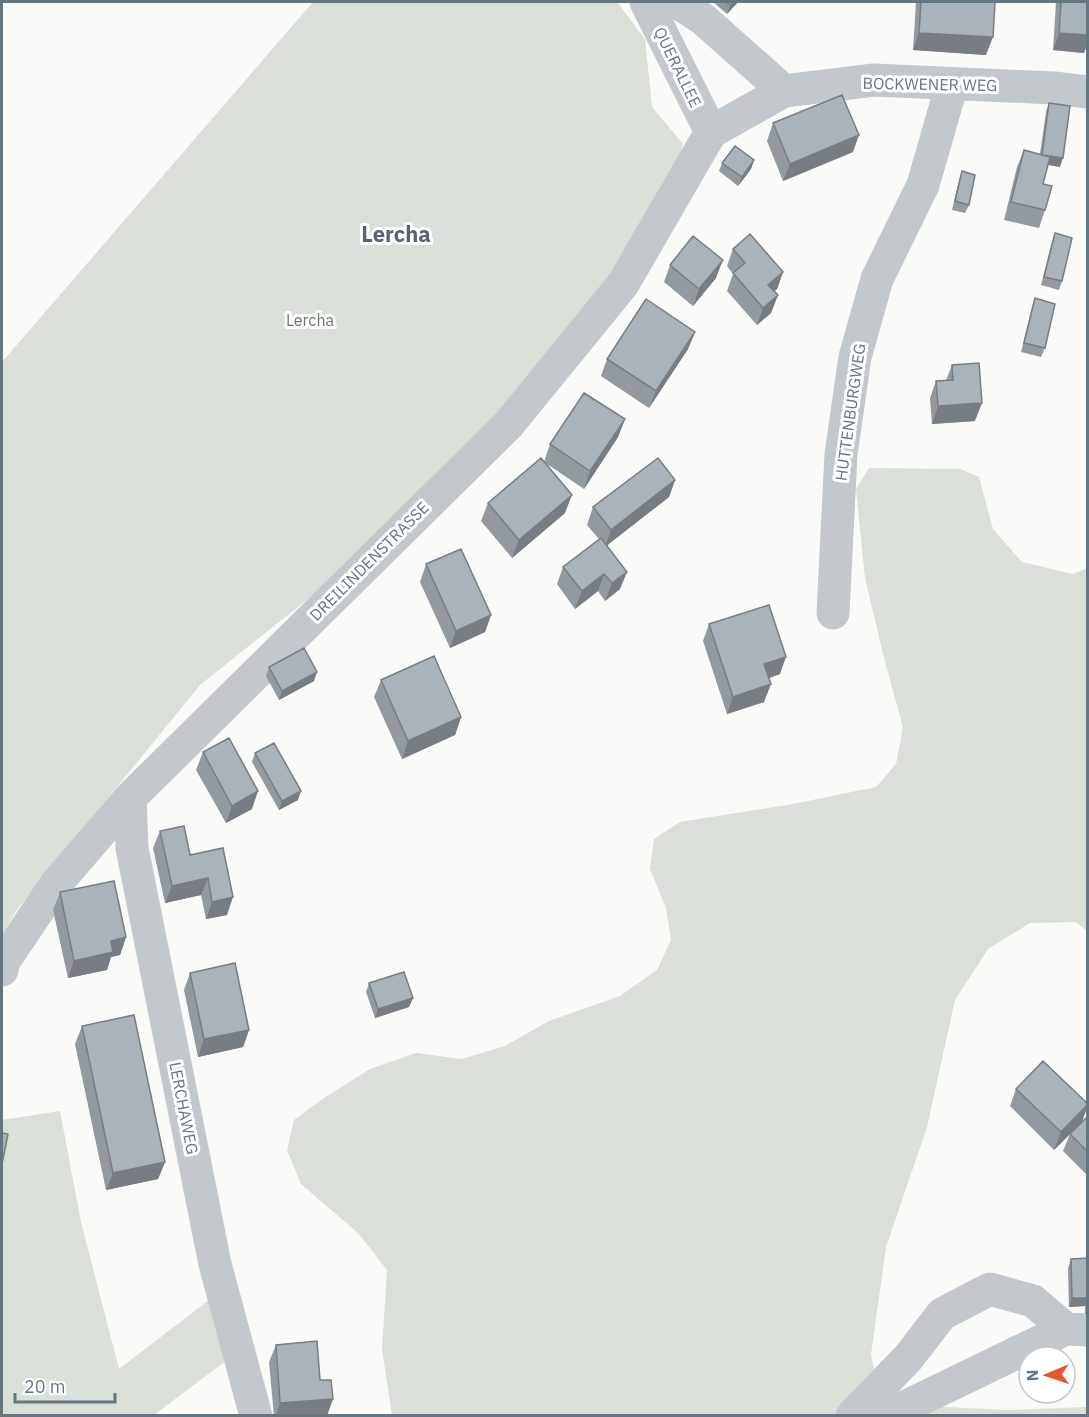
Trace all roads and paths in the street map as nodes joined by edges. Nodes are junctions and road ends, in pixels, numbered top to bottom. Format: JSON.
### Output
{"nodes":[{"id":1,"x":646,"y":2,"type":"edge"},
{"id":2,"x":677,"y":2,"type":"edge"},
{"id":3,"x":952,"y":84,"type":"junction"},
{"id":4,"x":784,"y":91,"type":"junction"},
{"id":5,"x":1088,"y":92,"type":"edge"},
{"id":6,"x":711,"y":132,"type":"junction"},
{"id":7,"x":833,"y":613,"type":"dead end"},
{"id":8,"x":130,"y":798,"type":"junction"},
{"id":9,"x":2,"y":969,"type":"edge"},
{"id":10,"x":1077,"y":1329,"type":"edge"},
{"id":11,"x":256,"y":1416,"type":"edge"},
{"id":12,"x":852,"y":1416,"type":"edge"},
{"id":13,"x":886,"y":1416,"type":"edge"}],
"edges":[{"from":1,"to":6,"type":"street","name":"QUERALLEE"},
{"from":2,"to":4,"type":"street","name":"QUERALLEE"},
{"from":3,"to":4,"type":"street","name":"BOCKWENER WEG"},
{"from":3,"to":5,"type":"street","name":"BOCKWENER WEG"},
{"from":3,"to":7,"type":"street","name":"HUTTENBURGWEG"},
{"from":4,"to":6,"type":"street","name":"BOCKWENER WEG"},
{"from":6,"to":8,"type":"street","name":"DREILINDENSTRASSE"},
{"from":8,"to":9,"type":"street","name":"DREILINDENSTRASSE"},
{"from":8,"to":11,"type":"street","name":"LERCHAWEG"},
{"from":10,"to":12,"type":"street"},
{"from":10,"to":13,"type":"street"}]}
